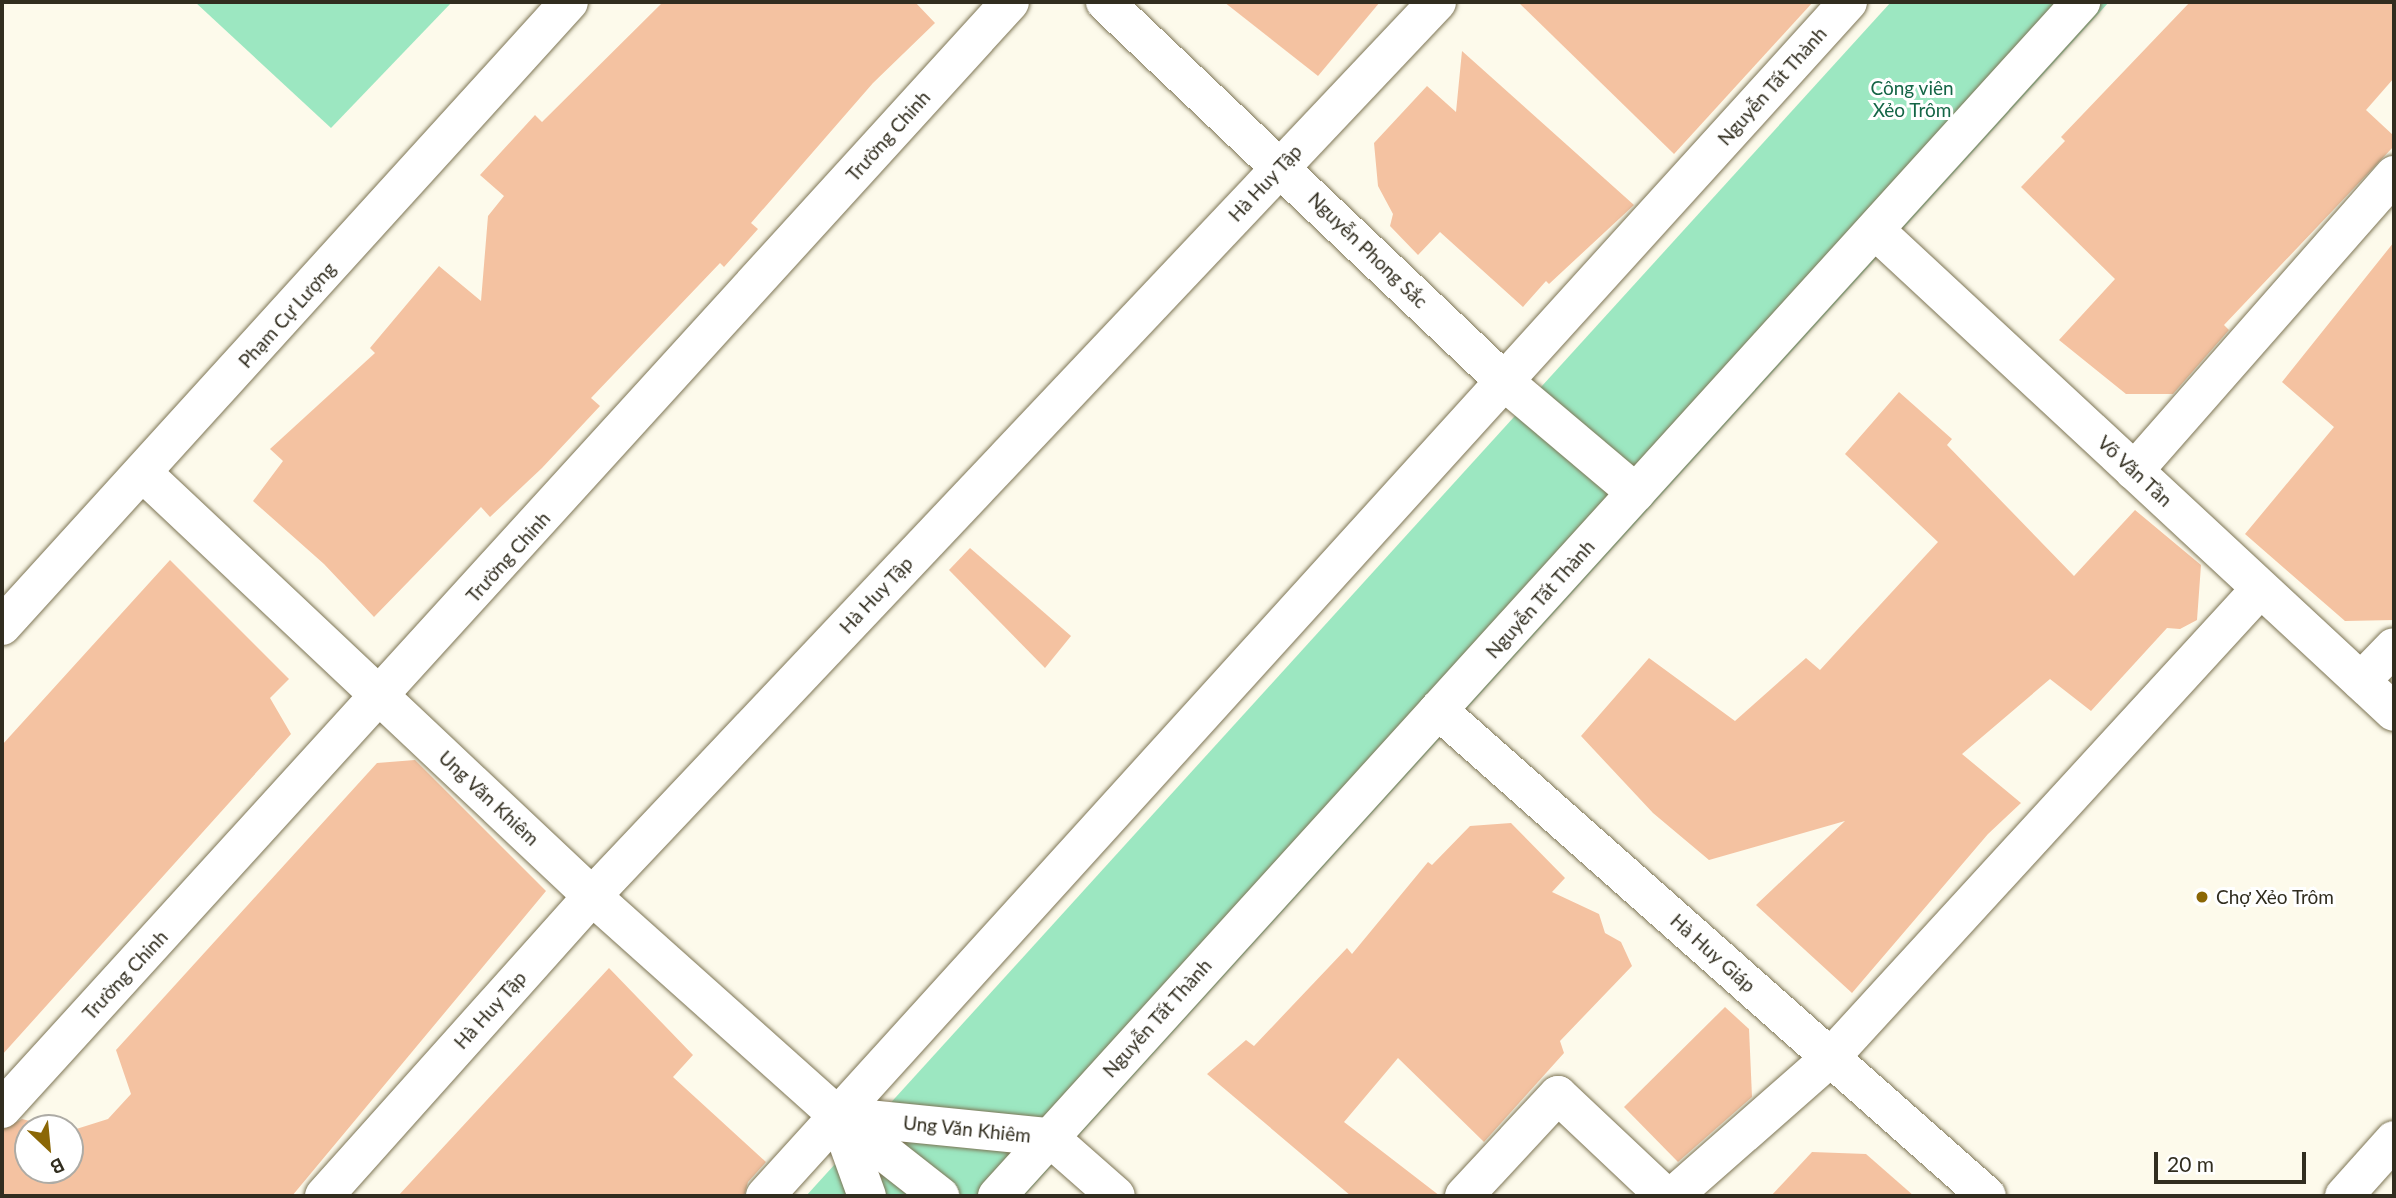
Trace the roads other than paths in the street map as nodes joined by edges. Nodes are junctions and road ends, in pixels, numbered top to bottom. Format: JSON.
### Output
{"nodes":[{"id":1,"x":569,"y":2,"type":"edge"},
{"id":2,"x":1010,"y":2,"type":"edge"},
{"id":3,"x":1105,"y":2,"type":"edge"},
{"id":4,"x":1437,"y":2,"type":"edge"},
{"id":5,"x":1848,"y":2,"type":"edge"},
{"id":6,"x":2081,"y":2,"type":"edge"},
{"id":7,"x":1281,"y":166,"type":"junction"},
{"id":8,"x":2394,"y":176,"type":"edge"},
{"id":9,"x":1875,"y":230,"type":"junction"},
{"id":10,"x":1506,"y":383,"type":"junction"},
{"id":11,"x":2134,"y":471,"type":"junction"},
{"id":12,"x":144,"y":474,"type":"junction"},
{"id":13,"x":1636,"y":493,"type":"junction"},
{"id":14,"x":2260,"y":589,"type":"junction"},
{"id":15,"x":2,"y":626,"type":"edge"},
{"id":16,"x":2394,"y":647,"type":"edge"},
{"id":17,"x":2361,"y":681,"type":"junction"},
{"id":18,"x":381,"y":696,"type":"junction"},
{"id":19,"x":1438,"y":710,"type":"junction"},
{"id":20,"x":2394,"y":712,"type":"edge"},
{"id":21,"x":592,"y":895,"type":"junction"},
{"id":22,"x":1830,"y":1058,"type":"junction"},
{"id":23,"x":2,"y":1108,"type":"edge"},
{"id":24,"x":838,"y":1116,"type":"junction"},
{"id":25,"x":1049,"y":1137,"type":"junction"},
{"id":26,"x":2393,"y":1143,"type":"edge"},
{"id":27,"x":324,"y":1196,"type":"edge"},
{"id":28,"x":765,"y":1196,"type":"edge"},
{"id":29,"x":867,"y":1196,"type":"edge"},
{"id":30,"x":940,"y":1196,"type":"edge"},
{"id":31,"x":998,"y":1196,"type":"edge"},
{"id":32,"x":1115,"y":1196,"type":"edge"},
{"id":33,"x":1464,"y":1196,"type":"edge"},
{"id":34,"x":1665,"y":1196,"type":"edge"},
{"id":35,"x":1673,"y":1196,"type":"edge"},
{"id":36,"x":1987,"y":1196,"type":"edge"},
{"id":37,"x":2344,"y":1196,"type":"edge"}],
"edges":[{"from":1,"to":12,"type":"street","name":"Phạm Cự Lượng"},
{"from":2,"to":18,"type":"street","name":"Trường Chinh"},
{"from":3,"to":7,"type":"street","name":"Nguyễn Phong Sắc"},
{"from":4,"to":7,"type":"street","name":"Hà Huy Tập"},
{"from":5,"to":10,"type":"street","name":"Nguyễn Tất Thành"},
{"from":6,"to":9,"type":"street","name":"Nguyễn Tất Thành"},
{"from":7,"to":10,"type":"street","name":"Nguyễn Phong Sắc"},
{"from":7,"to":21,"type":"street","name":"Hà Huy Tập"},
{"from":8,"to":11,"type":"street"},
{"from":9,"to":11,"type":"street","name":"Võ Văn Tần"},
{"from":9,"to":13,"type":"street","name":"Nguyễn Tất Thành"},
{"from":10,"to":13,"type":"street","name":"Nguyễn Phong Sắc"},
{"from":10,"to":24,"type":"street","name":"Nguyễn Tất Thành"},
{"from":11,"to":14,"type":"street","name":"Võ Văn Tần"},
{"from":12,"to":15,"type":"street","name":"Phạm Cự Lượng"},
{"from":12,"to":18,"type":"street","name":"Ung Văn Khiêm"},
{"from":13,"to":19,"type":"street","name":"Nguyễn Tất Thành"},
{"from":14,"to":17,"type":"street","name":"Võ Văn Tần"},
{"from":14,"to":22,"type":"street"},
{"from":16,"to":17,"type":"street"},
{"from":17,"to":20,"type":"street","name":"Võ Văn Tần"},
{"from":18,"to":21,"type":"street","name":"Ung Văn Khiêm"},
{"from":18,"to":23,"type":"street","name":"Trường Chinh"},
{"from":19,"to":22,"type":"street","name":"Hà Huy Giáp"},
{"from":19,"to":25,"type":"street","name":"Nguyễn Tất Thành"},
{"from":21,"to":24,"type":"street","name":"Ung Văn Khiêm"},
{"from":21,"to":27,"type":"street","name":"Hà Huy Tập"},
{"from":22,"to":35,"type":"street"},
{"from":22,"to":36,"type":"street","name":"Hà Huy Giáp"},
{"from":24,"to":25,"type":"street","name":"Ung Văn Khiêm"},
{"from":24,"to":28,"type":"street","name":"Nguyễn Tất Thành"},
{"from":24,"to":29,"type":"street","name":"Ung Văn Khiêm"},
{"from":24,"to":30,"type":"street","name":"Ung Văn Khiêm"},
{"from":25,"to":31,"type":"street","name":"Nguyễn Tất Thành"},
{"from":25,"to":32,"type":"street","name":"Ung Văn Khiêm"},
{"from":26,"to":37,"type":"street"},
{"from":33,"to":34,"type":"street"}]}
